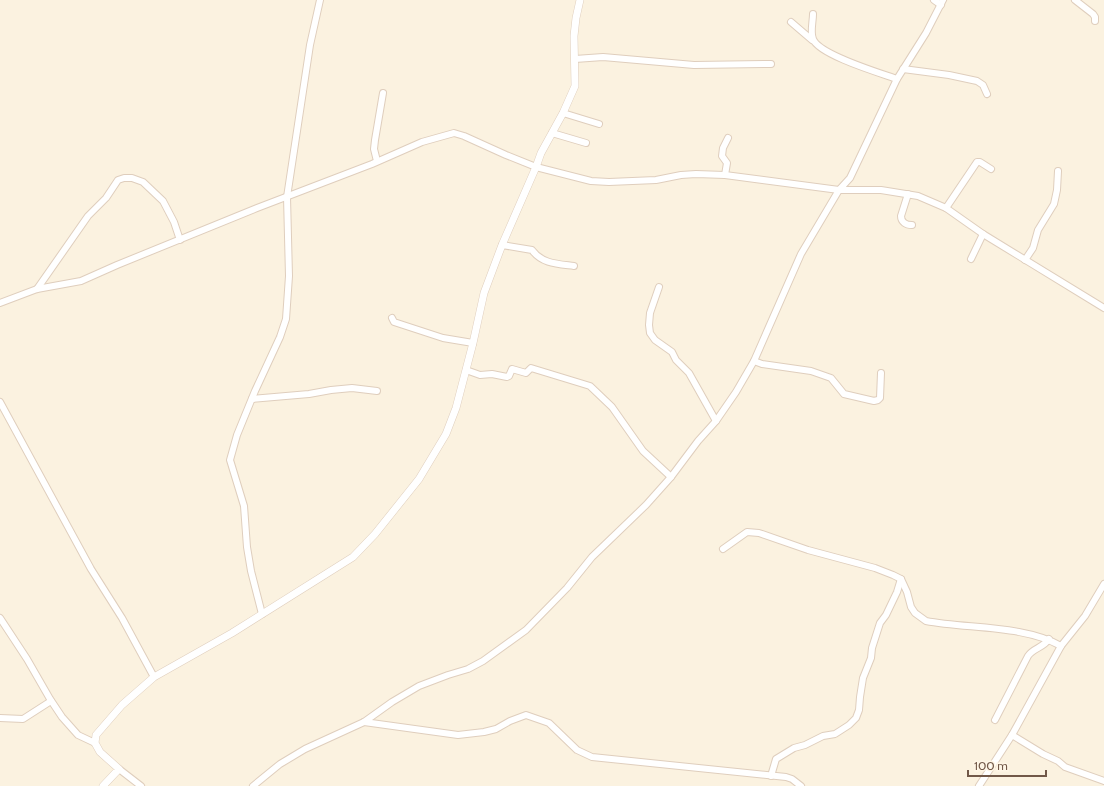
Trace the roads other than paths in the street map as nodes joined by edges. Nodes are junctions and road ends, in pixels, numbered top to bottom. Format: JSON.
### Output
{"nodes":[{"id":1,"x":320,"y":0,"type":"edge"},
{"id":2,"x":580,"y":0,"type":"edge"},
{"id":3,"x":934,"y":0,"type":"edge"},
{"id":4,"x":1074,"y":0,"type":"edge"},
{"id":5,"x":942,"y":3,"type":"edge"},
{"id":6,"x":813,"y":14,"type":"dead end"},
{"id":7,"x":1095,"y":21,"type":"dead end"},
{"id":8,"x":791,"y":22,"type":"dead end"},
{"id":9,"x":813,"y":41,"type":"junction"},
{"id":10,"x":575,"y":59,"type":"junction"},
{"id":11,"x":771,"y":64,"type":"dead end"},
{"id":12,"x":903,"y":69,"type":"junction"},
{"id":13,"x":897,"y":79,"type":"junction"},
{"id":14,"x":383,"y":93,"type":"dead end"},
{"id":15,"x":987,"y":94,"type":"dead end"},
{"id":16,"x":563,"y":113,"type":"junction"},
{"id":17,"x":599,"y":124,"type":"dead end"},
{"id":18,"x":552,"y":133,"type":"junction"},
{"id":19,"x":728,"y":138,"type":"dead end"},
{"id":20,"x":586,"y":143,"type":"dead end"},
{"id":21,"x":377,"y":161,"type":"junction"},
{"id":22,"x":536,"y":167,"type":"junction"},
{"id":23,"x":991,"y":169,"type":"dead end"},
{"id":24,"x":1058,"y":172,"type":"dead end"},
{"id":25,"x":725,"y":175,"type":"junction"},
{"id":26,"x":839,"y":190,"type":"junction"},
{"id":27,"x":908,"y":194,"type":"junction"},
{"id":28,"x":287,"y":197,"type":"junction"},
{"id":29,"x":946,"y":208,"type":"junction"},
{"id":30,"x":912,"y":225,"type":"dead end"},
{"id":31,"x":983,"y":234,"type":"junction"},
{"id":32,"x":180,"y":240,"type":"junction"},
{"id":33,"x":502,"y":245,"type":"junction"},
{"id":34,"x":971,"y":259,"type":"dead end"},
{"id":35,"x":1025,"y":260,"type":"junction"},
{"id":36,"x":574,"y":266,"type":"dead end"},
{"id":37,"x":659,"y":287,"type":"dead end"},
{"id":38,"x":37,"y":289,"type":"junction"},
{"id":39,"x":0,"y":303,"type":"edge"},
{"id":40,"x":1104,"y":308,"type":"edge"},
{"id":41,"x":392,"y":318,"type":"dead end"},
{"id":42,"x":473,"y":342,"type":"junction"},
{"id":43,"x":754,"y":361,"type":"junction"},
{"id":44,"x":466,"y":370,"type":"junction"},
{"id":45,"x":881,"y":373,"type":"dead end"},
{"id":46,"x":376,"y":391,"type":"dead end"},
{"id":47,"x":252,"y":399,"type":"junction"},
{"id":48,"x":0,"y":402,"type":"edge"},
{"id":49,"x":716,"y":420,"type":"junction"},
{"id":50,"x":671,"y":477,"type":"junction"},
{"id":51,"x":723,"y":549,"type":"dead end"},
{"id":52,"x":901,"y":579,"type":"junction"},
{"id":53,"x":1104,"y":584,"type":"edge"},
{"id":54,"x":262,"y":614,"type":"junction"},
{"id":55,"x":0,"y":618,"type":"edge"},
{"id":56,"x":1049,"y":639,"type":"junction"},
{"id":57,"x":1061,"y":646,"type":"junction"},
{"id":58,"x":154,"y":677,"type":"junction"},
{"id":59,"x":51,"y":702,"type":"junction"},
{"id":60,"x":0,"y":718,"type":"edge"},
{"id":61,"x":995,"y":720,"type":"dead end"},
{"id":62,"x":364,"y":722,"type":"junction"},
{"id":63,"x":1012,"y":735,"type":"junction"},
{"id":64,"x":95,"y":743,"type":"junction"},
{"id":65,"x":119,"y":769,"type":"junction"},
{"id":66,"x":771,"y":776,"type":"junction"},
{"id":67,"x":1104,"y":781,"type":"edge"},
{"id":68,"x":103,"y":786,"type":"edge"},
{"id":69,"x":140,"y":786,"type":"edge"},
{"id":70,"x":254,"y":786,"type":"edge"},
{"id":71,"x":801,"y":786,"type":"edge"},
{"id":72,"x":979,"y":786,"type":"edge"}],
"edges":[{"from":1,"to":28,"type":"street"},
{"from":2,"to":10,"type":"street"},
{"from":3,"to":5,"type":"street"},
{"from":4,"to":7,"type":"street"},
{"from":5,"to":12,"type":"street"},
{"from":6,"to":9,"type":"street"},
{"from":8,"to":9,"type":"street"},
{"from":9,"to":13,"type":"street"},
{"from":10,"to":11,"type":"street"},
{"from":10,"to":16,"type":"street"},
{"from":12,"to":13,"type":"street"},
{"from":12,"to":15,"type":"street"},
{"from":13,"to":26,"type":"street"},
{"from":14,"to":21,"type":"street"},
{"from":16,"to":17,"type":"street"},
{"from":16,"to":18,"type":"street"},
{"from":18,"to":20,"type":"street"},
{"from":18,"to":22,"type":"street"},
{"from":19,"to":25,"type":"street"},
{"from":21,"to":22,"type":"street"},
{"from":21,"to":28,"type":"street"},
{"from":22,"to":25,"type":"street"},
{"from":22,"to":33,"type":"street"},
{"from":23,"to":29,"type":"street"},
{"from":24,"to":35,"type":"street"},
{"from":25,"to":26,"type":"street"},
{"from":26,"to":27,"type":"street"},
{"from":26,"to":43,"type":"street"},
{"from":27,"to":29,"type":"street"},
{"from":27,"to":30,"type":"street"},
{"from":28,"to":32,"type":"street"},
{"from":28,"to":47,"type":"street"},
{"from":29,"to":31,"type":"street"},
{"from":31,"to":34,"type":"street"},
{"from":31,"to":35,"type":"street"},
{"from":32,"to":38,"type":"street"},
{"from":32,"to":38,"type":"street"},
{"from":33,"to":36,"type":"street"},
{"from":33,"to":42,"type":"street"},
{"from":35,"to":40,"type":"street"},
{"from":37,"to":49,"type":"street"},
{"from":38,"to":39,"type":"street"},
{"from":41,"to":42,"type":"street"},
{"from":42,"to":44,"type":"street"},
{"from":43,"to":45,"type":"street"},
{"from":43,"to":49,"type":"street"},
{"from":44,"to":50,"type":"street"},
{"from":44,"to":54,"type":"street"},
{"from":46,"to":47,"type":"street"},
{"from":47,"to":54,"type":"street"},
{"from":48,"to":58,"type":"street"},
{"from":49,"to":50,"type":"street"},
{"from":50,"to":62,"type":"street"},
{"from":51,"to":52,"type":"street"},
{"from":52,"to":56,"type":"street"},
{"from":52,"to":66,"type":"street"},
{"from":53,"to":57,"type":"street"},
{"from":54,"to":58,"type":"street"},
{"from":55,"to":59,"type":"street"},
{"from":56,"to":57,"type":"street"},
{"from":56,"to":61,"type":"street"},
{"from":57,"to":63,"type":"street"},
{"from":58,"to":64,"type":"street"},
{"from":59,"to":60,"type":"street"},
{"from":59,"to":64,"type":"street"},
{"from":62,"to":66,"type":"street"},
{"from":62,"to":70,"type":"street"},
{"from":63,"to":67,"type":"street"},
{"from":63,"to":72,"type":"street"},
{"from":64,"to":65,"type":"street"},
{"from":65,"to":68,"type":"street"},
{"from":65,"to":69,"type":"street"},
{"from":66,"to":71,"type":"street"}]}
